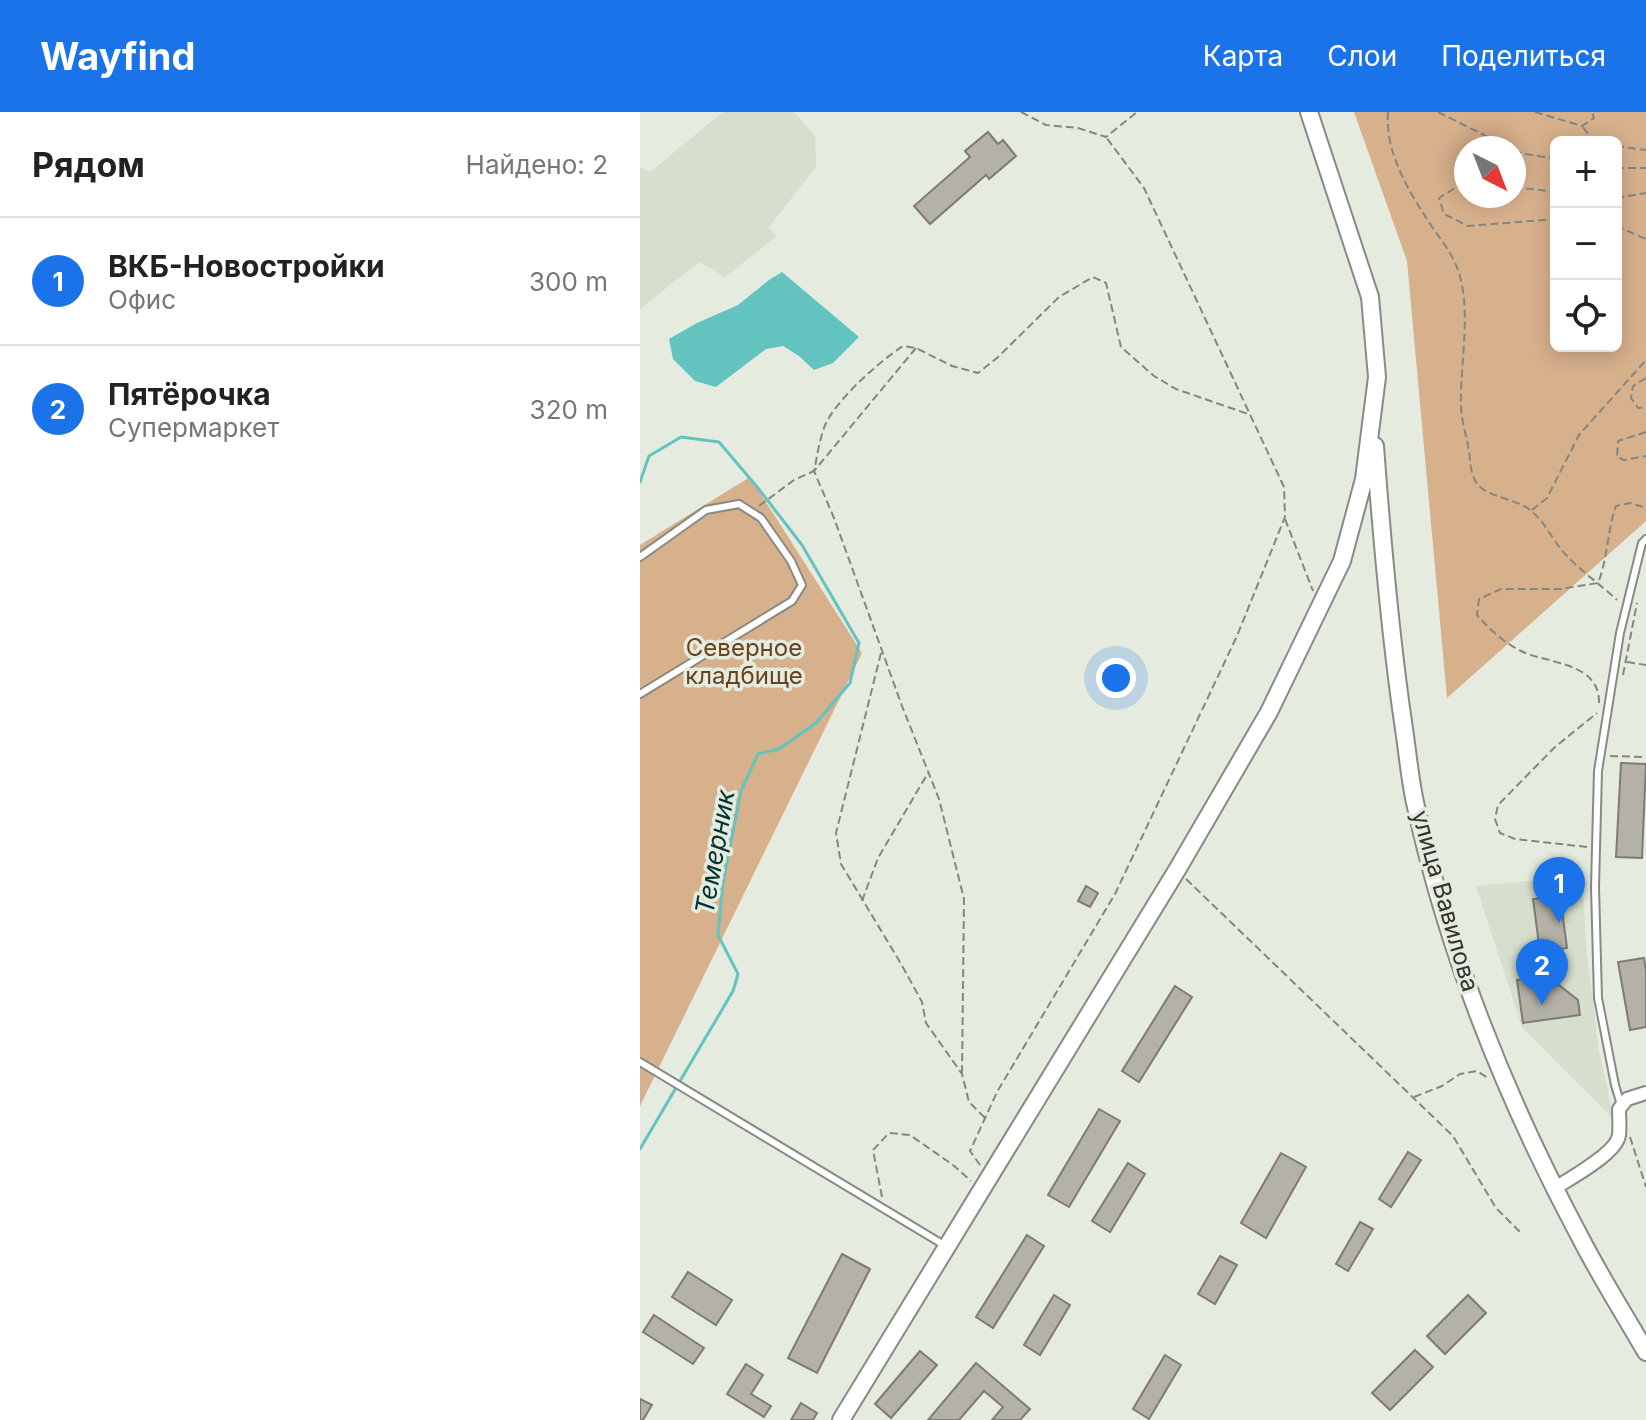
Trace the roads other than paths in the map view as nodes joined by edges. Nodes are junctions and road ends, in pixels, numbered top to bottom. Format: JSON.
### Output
{"nodes":[{"id":1,"x":1309,"y":112,"type":"edge"},
{"id":2,"x":1372,"y":412,"type":"junction"},
{"id":3,"x":1646,"y":539,"type":"edge"},
{"id":4,"x":640,"y":557,"type":"edge"},
{"id":5,"x":640,"y":694,"type":"edge"},
{"id":6,"x":640,"y":1062,"type":"edge"},
{"id":7,"x":1646,"y":1093,"type":"edge"},
{"id":8,"x":1621,"y":1105,"type":"junction"},
{"id":9,"x":1555,"y":1188,"type":"junction"},
{"id":10,"x":947,"y":1247,"type":"junction"},
{"id":11,"x":1646,"y":1352,"type":"edge"},
{"id":12,"x":841,"y":1420,"type":"edge"}],
"edges":[{"from":1,"to":2,"type":"street","name":"улица Вавилова"},
{"from":2,"to":9,"type":"street","name":"улица Вавилова"},
{"from":2,"to":10,"type":"street","name":"улица Вавилова"},
{"from":3,"to":8,"type":"lane"},
{"from":4,"to":5,"type":"lane"},
{"from":6,"to":10,"type":"lane"},
{"from":7,"to":8,"type":"street"},
{"from":8,"to":9,"type":"street"},
{"from":9,"to":11,"type":"street","name":"улица Вавилова"},
{"from":10,"to":12,"type":"street","name":"улица Вавилова"}]}
